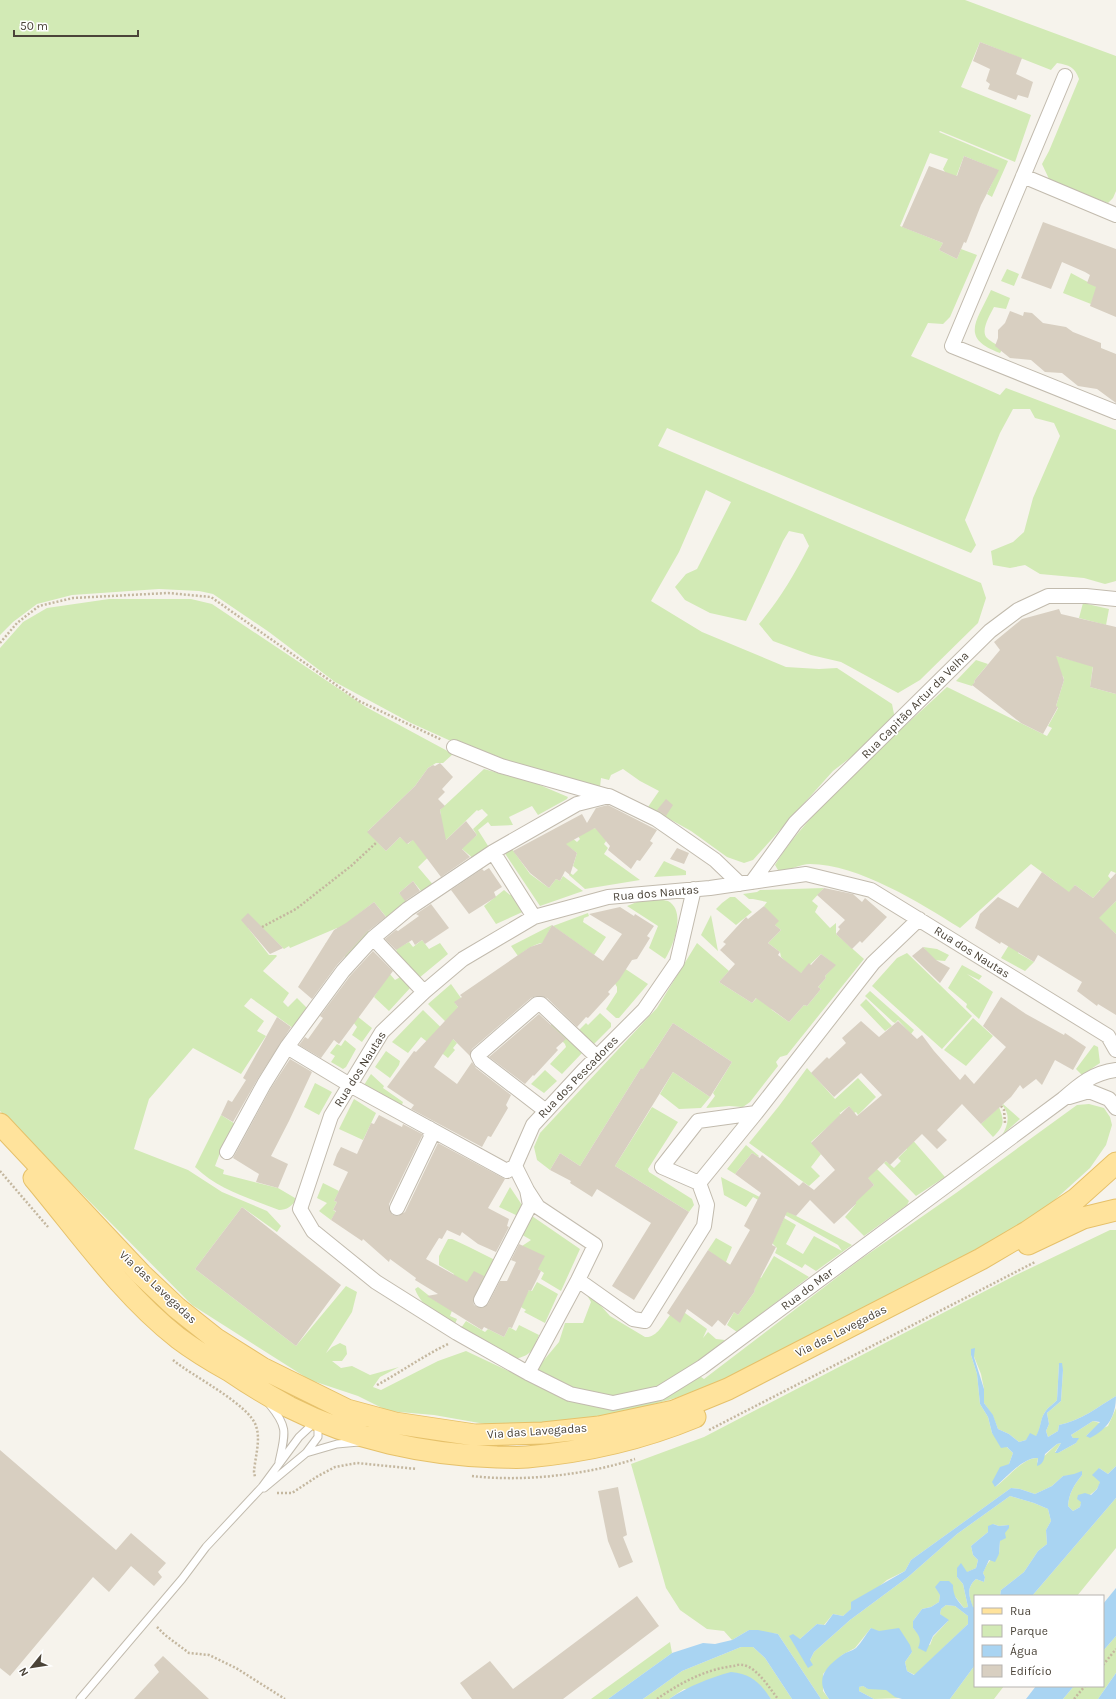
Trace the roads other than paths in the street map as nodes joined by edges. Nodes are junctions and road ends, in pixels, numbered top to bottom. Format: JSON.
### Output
{"nodes":[{"id":1,"x":1065,"y":76,"type":"dead end"},
{"id":2,"x":1023,"y":176,"type":"junction"},
{"id":3,"x":1116,"y":215,"type":"edge"},
{"id":4,"x":1116,"y":412,"type":"edge"},
{"id":5,"x":1116,"y":600,"type":"edge"},
{"id":6,"x":454,"y":747,"type":"road end"},
{"id":7,"x":609,"y":796,"type":"junction"},
{"id":8,"x":493,"y":852,"type":"junction"},
{"id":9,"x":746,"y":883,"type":"junction"},
{"id":10,"x":694,"y":889,"type":"junction"},
{"id":11,"x":534,"y":917,"type":"junction"},
{"id":12,"x":919,"y":920,"type":"junction"},
{"id":13,"x":373,"y":938,"type":"junction"},
{"id":14,"x":424,"y":992,"type":"junction"},
{"id":15,"x":287,"y":1047,"type":"junction"},
{"id":16,"x":1116,"y":1050,"type":"edge"},
{"id":17,"x":597,"y":1057,"type":"junction"},
{"id":18,"x":1116,"y":1070,"type":"edge"},
{"id":19,"x":350,"y":1085,"type":"junction"},
{"id":20,"x":1063,"y":1099,"type":"junction"},
{"id":21,"x":1116,"y":1108,"type":"edge"},
{"id":22,"x":546,"y":1111,"type":"junction"},
{"id":23,"x":756,"y":1113,"type":"junction"},
{"id":24,"x":0,"y":1124,"type":"edge"},
{"id":25,"x":429,"y":1128,"type":"junction"},
{"id":26,"x":0,"y":1138,"type":"edge"},
{"id":27,"x":227,"y":1152,"type":"dead end"},
{"id":28,"x":1116,"y":1163,"type":"edge"},
{"id":29,"x":515,"y":1166,"type":"junction"},
{"id":30,"x":699,"y":1183,"type":"junction"},
{"id":31,"x":527,"y":1190,"type":"junction"},
{"id":32,"x":397,"y":1208,"type":"dead end"},
{"id":33,"x":300,"y":1209,"type":"joint"},
{"id":34,"x":1116,"y":1210,"type":"edge"},
{"id":35,"x":578,"y":1280,"type":"junction"},
{"id":36,"x":161,"y":1293,"type":"junction"},
{"id":37,"x":481,"y":1300,"type":"dead end"},
{"id":38,"x":528,"y":1373,"type":"junction"},
{"id":39,"x":250,"y":1384,"type":"junction"},
{"id":40,"x":319,"y":1419,"type":"junction"},
{"id":41,"x":636,"y":1419,"type":"junction"},
{"id":42,"x":377,"y":1440,"type":"junction"},
{"id":43,"x":306,"y":1452,"type":"junction"},
{"id":44,"x":278,"y":1464,"type":"junction"},
{"id":45,"x":250,"y":1499,"type":"junction"},
{"id":46,"x":80,"y":1699,"type":"edge"}],
"edges":[{"from":1,"to":2,"type":"street"},
{"from":2,"to":3,"type":"street"},
{"from":2,"to":4,"type":"street"},
{"from":5,"to":9,"type":"street","name":"Rua Capitão Artur da Velha"},
{"from":6,"to":7,"type":"street"},
{"from":7,"to":8,"type":"street"},
{"from":7,"to":9,"type":"street"},
{"from":8,"to":11,"type":"street"},
{"from":8,"to":13,"type":"street"},
{"from":9,"to":10,"type":"street","name":"Rua dos Nautas"},
{"from":9,"to":12,"type":"street","name":"Rua dos Nautas"},
{"from":10,"to":11,"type":"street","name":"Rua dos Nautas"},
{"from":10,"to":17,"type":"street","name":"Rua dos Pescadores"},
{"from":11,"to":14,"type":"street","name":"Rua dos Nautas"},
{"from":12,"to":16,"type":"street","name":"Rua dos Nautas"},
{"from":12,"to":23,"type":"street"},
{"from":13,"to":14,"type":"street"},
{"from":13,"to":15,"type":"street"},
{"from":14,"to":19,"type":"street","name":"Rua dos Nautas"},
{"from":15,"to":19,"type":"street"},
{"from":15,"to":27,"type":"street"},
{"from":17,"to":22,"type":"street","name":"Rua dos Pescadores"},
{"from":17,"to":22,"type":"street"},
{"from":18,"to":20,"type":"street","name":"Rua do Mar"},
{"from":19,"to":25,"type":"street"},
{"from":19,"to":33,"type":"street","name":"Rua dos Nautas"},
{"from":20,"to":21,"type":"street"},
{"from":20,"to":38,"type":"street","name":"Rua do Mar"},
{"from":22,"to":29,"type":"street","name":"Rua dos Pescadores"},
{"from":23,"to":30,"type":"street"},
{"from":23,"to":30,"type":"street"},
{"from":24,"to":36,"type":"main road","name":"Via das Lavegadas"},
{"from":25,"to":29,"type":"street"},
{"from":25,"to":32,"type":"street"},
{"from":26,"to":39,"type":"main road","name":"Via das Lavegadas"},
{"from":28,"to":41,"type":"main road","name":"Via das Lavegadas"},
{"from":29,"to":31,"type":"street"},
{"from":30,"to":35,"type":"street"},
{"from":31,"to":35,"type":"street"},
{"from":31,"to":37,"type":"street"},
{"from":33,"to":38,"type":"street","name":"Rua do Mar"},
{"from":34,"to":42,"type":"main road","name":"Via das Lavegadas"},
{"from":35,"to":38,"type":"street"},
{"from":36,"to":40,"type":"main road"},
{"from":36,"to":41,"type":"main road","name":"Via das Lavegadas"},
{"from":39,"to":40,"type":"main road","name":"Via das Lavegadas"},
{"from":39,"to":44,"type":"lane"},
{"from":40,"to":41,"type":"main road"},
{"from":40,"to":42,"type":"main road","name":"Via das Lavegadas"},
{"from":40,"to":43,"type":"lane"},
{"from":40,"to":44,"type":"lane"},
{"from":42,"to":43,"type":"lane"},
{"from":43,"to":45,"type":"lane"},
{"from":44,"to":45,"type":"lane"},
{"from":45,"to":46,"type":"lane"}]}
